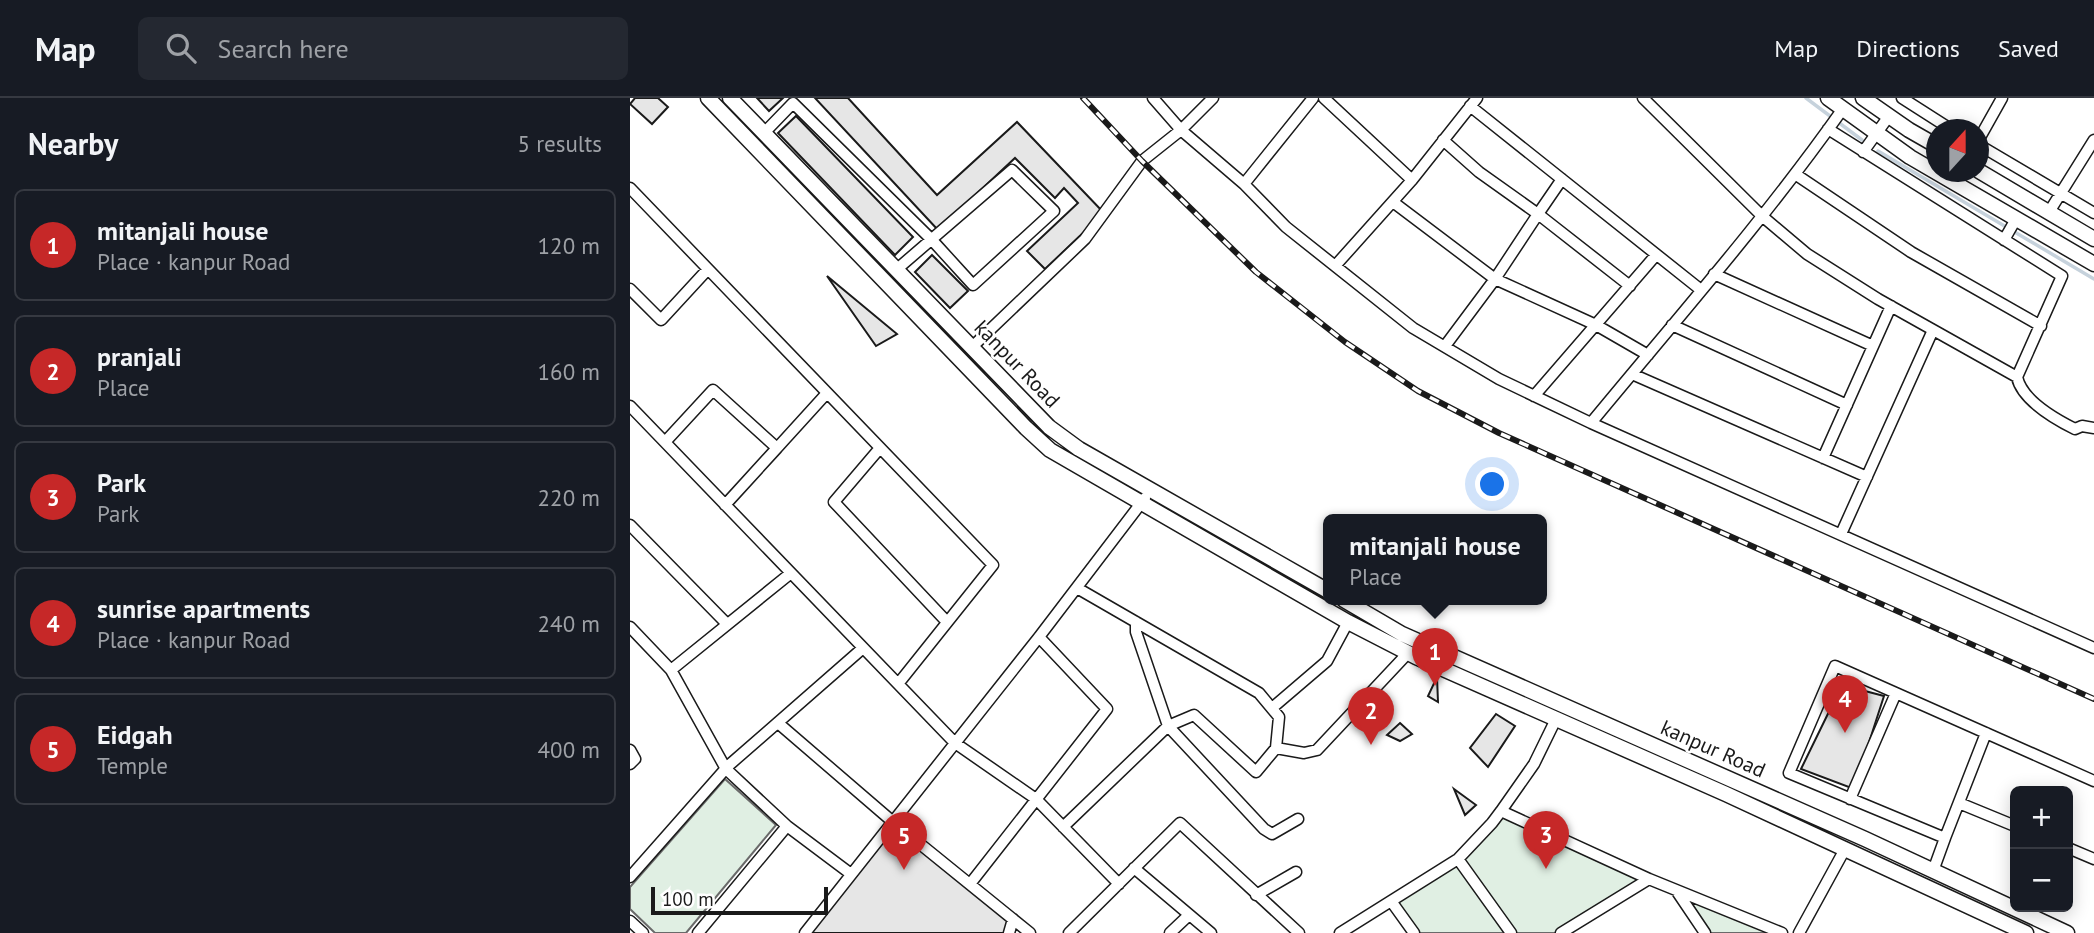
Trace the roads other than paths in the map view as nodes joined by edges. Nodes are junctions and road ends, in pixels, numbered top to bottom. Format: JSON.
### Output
{"nodes":[{"id":1,"x":708,"y":98,"type":"edge"},
{"id":2,"x":730,"y":98,"type":"edge"},
{"id":3,"x":1153,"y":98,"type":"edge"},
{"id":4,"x":1213,"y":98,"type":"edge"},
{"id":5,"x":1313,"y":98,"type":"edge"},
{"id":6,"x":1324,"y":98,"type":"edge"},
{"id":7,"x":1643,"y":98,"type":"edge"},
{"id":8,"x":1828,"y":98,"type":"edge"},
{"id":9,"x":1863,"y":98,"type":"edge"},
{"id":10,"x":1902,"y":98,"type":"edge"},
{"id":11,"x":2002,"y":98,"type":"edge"},
{"id":12,"x":1474,"y":102,"type":"edge"},
{"id":13,"x":1842,"y":110,"type":"junction"},
{"id":14,"x":1888,"y":116,"type":"junction"},
{"id":15,"x":1935,"y":119,"type":"edge"},
{"id":16,"x":1989,"y":121,"type":"edge"},
{"id":17,"x":1828,"y":129,"type":"junction"},
{"id":18,"x":1181,"y":130,"type":"junction"},
{"id":19,"x":764,"y":132,"type":"junction"},
{"id":20,"x":1876,"y":134,"type":"junction"},
{"id":21,"x":1926,"y":139,"type":"edge"},
{"id":22,"x":1443,"y":140,"type":"junction"},
{"id":23,"x":2094,"y":140,"type":"edge"},
{"id":24,"x":1989,"y":151,"type":"edge"},
{"id":25,"x":1863,"y":152,"type":"junction"},
{"id":26,"x":1795,"y":174,"type":"junction"},
{"id":27,"x":1989,"y":177,"type":"edge"},
{"id":28,"x":1412,"y":180,"type":"junction"},
{"id":29,"x":1562,"y":180,"type":"junction"},
{"id":30,"x":1244,"y":184,"type":"junction"},
{"id":31,"x":630,"y":188,"type":"edge"},
{"id":32,"x":2061,"y":193,"type":"junction"},
{"id":33,"x":1393,"y":202,"type":"junction"},
{"id":34,"x":2049,"y":212,"type":"junction"},
{"id":35,"x":2094,"y":213,"type":"edge"},
{"id":36,"x":1538,"y":214,"type":"junction"},
{"id":37,"x":1762,"y":216,"type":"junction"},
{"id":38,"x":2015,"y":219,"type":"junction"},
{"id":39,"x":2094,"y":239,"type":"edge"},
{"id":40,"x":932,"y":240,"type":"junction"},
{"id":41,"x":2004,"y":240,"type":"junction"},
{"id":42,"x":880,"y":251,"type":"junction"},
{"id":43,"x":1656,"y":255,"type":"junction"},
{"id":44,"x":865,"y":261,"type":"junction"},
{"id":45,"x":2094,"y":264,"type":"edge"},
{"id":46,"x":1335,"y":266,"type":"junction"},
{"id":47,"x":708,"y":269,"type":"junction"},
{"id":48,"x":896,"y":270,"type":"junction"},
{"id":49,"x":1714,"y":274,"type":"junction"},
{"id":50,"x":1496,"y":279,"type":"junction"},
{"id":51,"x":1630,"y":286,"type":"junction"},
{"id":52,"x":630,"y":289,"type":"edge"},
{"id":53,"x":1701,"y":290,"type":"junction"},
{"id":54,"x":1891,"y":306,"type":"junction"},
{"id":55,"x":1596,"y":325,"type":"junction"},
{"id":56,"x":1672,"y":325,"type":"junction"},
{"id":57,"x":2041,"y":326,"type":"junction"},
{"id":58,"x":1933,"y":330,"type":"junction"},
{"id":59,"x":1445,"y":346,"type":"junction"},
{"id":60,"x":1873,"y":346,"type":"junction"},
{"id":61,"x":972,"y":347,"type":"junction"},
{"id":62,"x":1648,"y":355,"type":"junction"},
{"id":63,"x":1632,"y":374,"type":"junction"},
{"id":64,"x":2017,"y":377,"type":"junction"},
{"id":65,"x":827,"y":393,"type":"junction"},
{"id":66,"x":1534,"y":396,"type":"junction"},
{"id":67,"x":1847,"y":405,"type":"junction"},
{"id":68,"x":630,"y":406,"type":"edge"},
{"id":69,"x":1591,"y":424,"type":"junction"},
{"id":70,"x":2094,"y":428,"type":"edge"},
{"id":71,"x":665,"y":442,"type":"junction"},
{"id":72,"x":777,"y":448,"type":"junction"},
{"id":73,"x":880,"y":448,"type":"junction"},
{"id":74,"x":1824,"y":458,"type":"junction"},
{"id":75,"x":1867,"y":477,"type":"junction"},
{"id":76,"x":1151,"y":490,"type":"junction"},
{"id":77,"x":1142,"y":502,"type":"junction"},
{"id":78,"x":725,"y":505,"type":"junction"},
{"id":79,"x":630,"y":525,"type":"edge"},
{"id":80,"x":1841,"y":534,"type":"junction"},
{"id":81,"x":791,"y":573,"type":"junction"},
{"id":82,"x":1077,"y":588,"type":"junction"},
{"id":83,"x":1323,"y":589,"type":"edge"},
{"id":84,"x":1352,"y":605,"type":"edge"},
{"id":85,"x":947,"y":622,"type":"junction"},
{"id":86,"x":1136,"y":622,"type":"junction"},
{"id":87,"x":1348,"y":622,"type":"junction"},
{"id":88,"x":727,"y":624,"type":"junction"},
{"id":89,"x":630,"y":627,"type":"edge"},
{"id":90,"x":1039,"y":637,"type":"junction"},
{"id":91,"x":863,"y":648,"type":"junction"},
{"id":92,"x":2094,"y":649,"type":"edge"},
{"id":93,"x":1408,"y":653,"type":"junction"},
{"id":94,"x":671,"y":670,"type":"junction"},
{"id":95,"x":1509,"y":681,"type":"junction"},
{"id":96,"x":898,"y":684,"type":"junction"},
{"id":97,"x":1896,"y":693,"type":"junction"},
{"id":98,"x":1502,"y":695,"type":"junction"},
{"id":99,"x":1272,"y":708,"type":"junction"},
{"id":100,"x":1574,"y":710,"type":"junction"},
{"id":101,"x":1562,"y":722,"type":"junction"},
{"id":102,"x":778,"y":723,"type":"junction"},
{"id":103,"x":1168,"y":726,"type":"junction"},
{"id":104,"x":1986,"y":733,"type":"junction"},
{"id":105,"x":956,"y":743,"type":"junction"},
{"id":106,"x":1276,"y":748,"type":"junction"},
{"id":107,"x":630,"y":750,"type":"edge"},
{"id":108,"x":630,"y":764,"type":"edge"},
{"id":109,"x":726,"y":769,"type":"junction"},
{"id":110,"x":2094,"y":781,"type":"edge"},
{"id":111,"x":1037,"y":799,"type":"junction"},
{"id":112,"x":1850,"y":799,"type":"junction"},
{"id":113,"x":1959,"y":803,"type":"junction"},
{"id":114,"x":1501,"y":811,"type":"junction"},
{"id":115,"x":1298,"y":819,"type":"dead end"},
{"id":116,"x":893,"y":822,"type":"junction"},
{"id":117,"x":2010,"y":824,"type":"edge"},
{"id":118,"x":788,"y":827,"type":"junction"},
{"id":119,"x":1063,"y":827,"type":"junction"},
{"id":120,"x":1945,"y":838,"type":"junction"},
{"id":121,"x":1845,"y":849,"type":"junction"},
{"id":122,"x":2070,"y":849,"type":"edge"},
{"id":123,"x":1458,"y":859,"type":"junction"},
{"id":124,"x":2094,"y":859,"type":"edge"},
{"id":125,"x":1134,"y":868,"type":"junction"},
{"id":126,"x":1933,"y":870,"type":"junction"},
{"id":127,"x":1296,"y":872,"type":"dead end"},
{"id":128,"x":851,"y":874,"type":"junction"},
{"id":129,"x":630,"y":877,"type":"edge"},
{"id":130,"x":1649,"y":879,"type":"junction"},
{"id":131,"x":970,"y":884,"type":"junction"},
{"id":132,"x":1119,"y":884,"type":"junction"},
{"id":133,"x":1676,"y":890,"type":"junction"},
{"id":134,"x":1256,"y":895,"type":"junction"},
{"id":135,"x":1391,"y":901,"type":"junction"},
{"id":136,"x":1189,"y":915,"type":"junction"},
{"id":137,"x":1013,"y":919,"type":"junction"},
{"id":138,"x":630,"y":921,"type":"edge"},
{"id":139,"x":643,"y":933,"type":"edge"},
{"id":140,"x":698,"y":933,"type":"edge"},
{"id":141,"x":805,"y":933,"type":"edge"},
{"id":142,"x":1009,"y":933,"type":"edge"},
{"id":143,"x":1030,"y":933,"type":"edge"},
{"id":144,"x":1069,"y":933,"type":"edge"},
{"id":145,"x":1170,"y":933,"type":"edge"},
{"id":146,"x":1211,"y":933,"type":"edge"},
{"id":147,"x":1299,"y":933,"type":"edge"},
{"id":148,"x":1340,"y":933,"type":"edge"},
{"id":149,"x":1414,"y":933,"type":"edge"},
{"id":150,"x":1511,"y":933,"type":"edge"},
{"id":151,"x":1561,"y":933,"type":"edge"},
{"id":152,"x":1705,"y":933,"type":"edge"},
{"id":153,"x":1782,"y":933,"type":"edge"},
{"id":154,"x":1799,"y":933,"type":"edge"},
{"id":155,"x":2026,"y":933,"type":"edge"},
{"id":156,"x":2067,"y":933,"type":"edge"}],
"edges":[{"from":1,"to":44,"type":"street"},
{"from":2,"to":19,"type":"street","name":"kanpur Road"},
{"from":3,"to":18,"type":"street"},
{"from":4,"to":18,"type":"street"},
{"from":5,"to":30,"type":"street"},
{"from":6,"to":28,"type":"street"},
{"from":7,"to":37,"type":"street"},
{"from":8,"to":13,"type":"street"},
{"from":9,"to":14,"type":"street"},
{"from":10,"to":15,"type":"street"},
{"from":11,"to":16,"type":"street"},
{"from":12,"to":22,"type":"street"},
{"from":12,"to":29,"type":"street"},
{"from":13,"to":17,"type":"street"},
{"from":13,"to":20,"type":"street"},
{"from":14,"to":20,"type":"street"},
{"from":14,"to":21,"type":"street"},
{"from":17,"to":25,"type":"street"},
{"from":17,"to":26,"type":"street"},
{"from":18,"to":30,"type":"street"},
{"from":18,"to":61,"type":"street"},
{"from":19,"to":40,"type":"street"},
{"from":19,"to":42,"type":"street","name":"kanpur Road"},
{"from":20,"to":25,"type":"street"},
{"from":20,"to":38,"type":"street"},
{"from":22,"to":28,"type":"street"},
{"from":22,"to":36,"type":"street"},
{"from":23,"to":32,"type":"street"},
{"from":24,"to":32,"type":"street"},
{"from":25,"to":41,"type":"street"},
{"from":26,"to":37,"type":"street"},
{"from":26,"to":57,"type":"street"},
{"from":27,"to":34,"type":"street"},
{"from":28,"to":33,"type":"street"},
{"from":29,"to":36,"type":"street"},
{"from":29,"to":43,"type":"street"},
{"from":30,"to":46,"type":"street"},
{"from":31,"to":47,"type":"street"},
{"from":32,"to":34,"type":"street"},
{"from":32,"to":35,"type":"street"},
{"from":33,"to":46,"type":"street"},
{"from":33,"to":50,"type":"street"},
{"from":34,"to":39,"type":"street"},
{"from":36,"to":50,"type":"street"},
{"from":36,"to":51,"type":"street"},
{"from":37,"to":49,"type":"street"},
{"from":37,"to":54,"type":"street"},
{"from":38,"to":41,"type":"street"},
{"from":38,"to":45,"type":"street"},
{"from":40,"to":40,"type":"street"},
{"from":40,"to":48,"type":"street"},
{"from":41,"to":57,"type":"street"},
{"from":42,"to":44,"type":"street"},
{"from":42,"to":48,"type":"street","name":"kanpur Road"},
{"from":43,"to":51,"type":"street"},
{"from":43,"to":53,"type":"street"},
{"from":44,"to":77,"type":"street"},
{"from":46,"to":59,"type":"street"},
{"from":47,"to":52,"type":"street"},
{"from":47,"to":65,"type":"street"},
{"from":48,"to":61,"type":"street","name":"kanpur Road"},
{"from":49,"to":53,"type":"street"},
{"from":49,"to":60,"type":"street"},
{"from":50,"to":55,"type":"street"},
{"from":50,"to":59,"type":"street"},
{"from":51,"to":55,"type":"street"},
{"from":53,"to":56,"type":"street"},
{"from":54,"to":58,"type":"street"},
{"from":54,"to":60,"type":"street"},
{"from":55,"to":62,"type":"street"},
{"from":55,"to":66,"type":"street"},
{"from":56,"to":62,"type":"street"},
{"from":56,"to":67,"type":"street"},
{"from":57,"to":64,"type":"street"},
{"from":58,"to":64,"type":"street"},
{"from":58,"to":75,"type":"street"},
{"from":59,"to":66,"type":"street"},
{"from":60,"to":67,"type":"street"},
{"from":61,"to":76,"type":"street","name":"kanpur Road"},
{"from":62,"to":63,"type":"street"},
{"from":63,"to":69,"type":"street"},
{"from":63,"to":74,"type":"street"},
{"from":64,"to":70,"type":"street"},
{"from":65,"to":72,"type":"street"},
{"from":65,"to":73,"type":"street"},
{"from":66,"to":69,"type":"street"},
{"from":67,"to":74,"type":"street"},
{"from":68,"to":71,"type":"street"},
{"from":69,"to":80,"type":"street"},
{"from":71,"to":72,"type":"street"},
{"from":71,"to":78,"type":"street"},
{"from":72,"to":78,"type":"street"},
{"from":73,"to":85,"type":"street"},
{"from":73,"to":85,"type":"street"},
{"from":74,"to":75,"type":"street"},
{"from":75,"to":80,"type":"street"},
{"from":76,"to":77,"type":"street"},
{"from":76,"to":83,"type":"street","name":"kanpur Road"},
{"from":77,"to":82,"type":"street"},
{"from":77,"to":87,"type":"street"},
{"from":78,"to":81,"type":"street"},
{"from":79,"to":88,"type":"street"},
{"from":80,"to":92,"type":"street"},
{"from":81,"to":88,"type":"street"},
{"from":81,"to":91,"type":"street"},
{"from":82,"to":86,"type":"street"},
{"from":82,"to":90,"type":"street"},
{"from":84,"to":95,"type":"street","name":"kanpur Road"},
{"from":85,"to":96,"type":"street"},
{"from":86,"to":99,"type":"street"},
{"from":86,"to":103,"type":"street"},
{"from":87,"to":93,"type":"street"},
{"from":87,"to":99,"type":"street"},
{"from":88,"to":94,"type":"street"},
{"from":89,"to":94,"type":"street"},
{"from":90,"to":105,"type":"street"},
{"from":90,"to":111,"type":"street"},
{"from":91,"to":96,"type":"street"},
{"from":91,"to":102,"type":"street"},
{"from":93,"to":98,"type":"street"},
{"from":93,"to":106,"type":"street"},
{"from":94,"to":109,"type":"street"},
{"from":95,"to":98,"type":"street"},
{"from":95,"to":100,"type":"street","name":"kanpur Road"},
{"from":96,"to":105,"type":"street"},
{"from":97,"to":104,"type":"street"},
{"from":97,"to":112,"type":"street"},
{"from":97,"to":112,"type":"street"},
{"from":98,"to":101,"type":"street"},
{"from":99,"to":106,"type":"street"},
{"from":100,"to":101,"type":"street"},
{"from":100,"to":126,"type":"street","name":"kanpur Road"},
{"from":101,"to":114,"type":"street"},
{"from":101,"to":121,"type":"street"},
{"from":102,"to":109,"type":"street"},
{"from":102,"to":116,"type":"street"},
{"from":103,"to":106,"type":"street"},
{"from":103,"to":115,"type":"street"},
{"from":103,"to":119,"type":"street"},
{"from":104,"to":110,"type":"street"},
{"from":104,"to":113,"type":"street"},
{"from":105,"to":111,"type":"street"},
{"from":105,"to":116,"type":"street"},
{"from":107,"to":108,"type":"street"},
{"from":109,"to":118,"type":"street"},
{"from":109,"to":129,"type":"street"},
{"from":111,"to":119,"type":"street"},
{"from":111,"to":131,"type":"street"},
{"from":112,"to":120,"type":"street"},
{"from":113,"to":117,"type":"street"},
{"from":113,"to":120,"type":"street"},
{"from":114,"to":123,"type":"street"},
{"from":114,"to":130,"type":"street"},
{"from":116,"to":128,"type":"street"},
{"from":116,"to":131,"type":"street"},
{"from":118,"to":128,"type":"street"},
{"from":118,"to":140,"type":"street"},
{"from":119,"to":132,"type":"street"},
{"from":120,"to":126,"type":"street"},
{"from":121,"to":154,"type":"street"},
{"from":121,"to":155,"type":"street"},
{"from":122,"to":124,"type":"street"},
{"from":123,"to":135,"type":"street"},
{"from":123,"to":150,"type":"street"},
{"from":125,"to":132,"type":"street"},
{"from":125,"to":134,"type":"street"},
{"from":125,"to":136,"type":"street"},
{"from":126,"to":156,"type":"street","name":"kanpur Road"},
{"from":127,"to":134,"type":"street"},
{"from":128,"to":141,"type":"street"},
{"from":130,"to":133,"type":"street"},
{"from":130,"to":151,"type":"street"},
{"from":131,"to":137,"type":"street"},
{"from":132,"to":144,"type":"street"},
{"from":133,"to":152,"type":"street"},
{"from":133,"to":153,"type":"street"},
{"from":134,"to":147,"type":"street"},
{"from":135,"to":148,"type":"street"},
{"from":135,"to":149,"type":"street"},
{"from":136,"to":145,"type":"street"},
{"from":136,"to":146,"type":"street"},
{"from":137,"to":142,"type":"street"},
{"from":137,"to":143,"type":"street"},
{"from":138,"to":139,"type":"street"}]}
